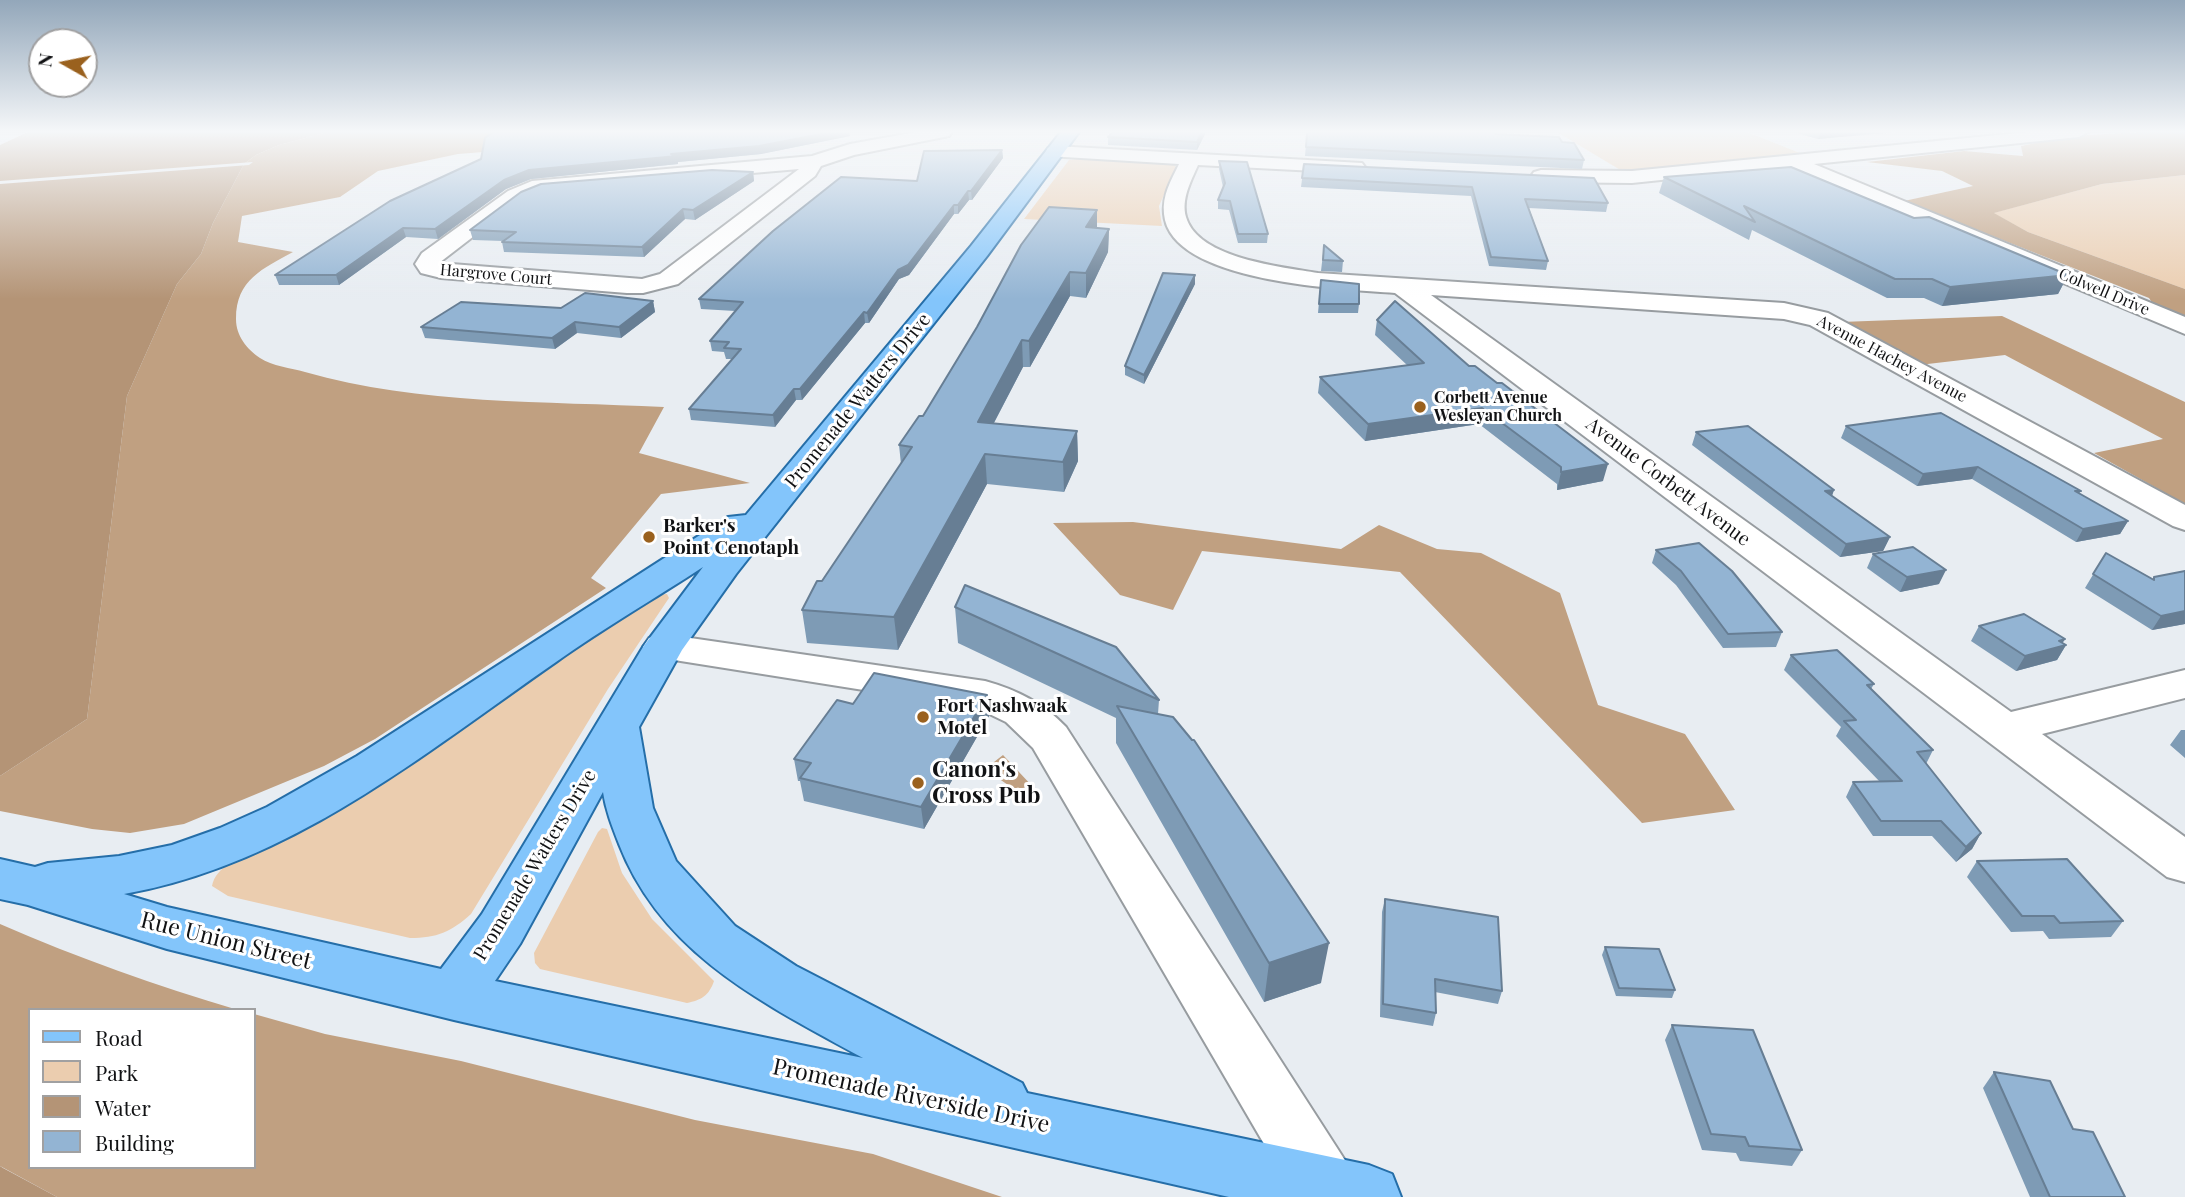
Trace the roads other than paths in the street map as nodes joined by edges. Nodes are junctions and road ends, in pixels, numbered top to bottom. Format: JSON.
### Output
{"nodes":[{"id":1,"x":532,"y":188,"type":"edge"},
{"id":2,"x":787,"y":188,"type":"edge"},
{"id":3,"x":1027,"y":188,"type":"edge"},
{"id":4,"x":1176,"y":188,"type":"edge"},
{"id":5,"x":1853,"y":188,"type":"edge"},
{"id":6,"x":1402,"y":286,"type":"junction"},
{"id":7,"x":2185,"y":326,"type":"edge"},
{"id":8,"x":789,"y":487,"type":"junction"},
{"id":9,"x":2185,"y":519,"type":"edge"},
{"id":10,"x":663,"y":647,"type":"junction"},
{"id":11,"x":2185,"y":684,"type":"edge"},
{"id":12,"x":617,"y":725,"type":"junction"},
{"id":13,"x":2001,"y":729,"type":"junction"},
{"id":14,"x":2185,"y":863,"type":"edge"},
{"id":15,"x":14,"y":882,"type":"edge"},
{"id":16,"x":454,"y":996,"type":"junction"},
{"id":17,"x":1044,"y":1125,"type":"junction"},
{"id":18,"x":1347,"y":1192,"type":"edge"}],
"edges":[{"from":1,"to":2,"type":"street","name":"Hargrove Court"},
{"from":3,"to":8,"type":"main road","name":"Promenade Watters Drive"},
{"from":4,"to":6,"type":"street"},
{"from":5,"to":7,"type":"street","name":"Colwell Drive"},
{"from":6,"to":9,"type":"street","name":"Avenue Hachey Avenue"},
{"from":6,"to":13,"type":"street","name":"Avenue Corbett Avenue"},
{"from":8,"to":10,"type":"main road","name":"Promenade Watters Drive"},
{"from":8,"to":15,"type":"main road"},
{"from":10,"to":12,"type":"main road","name":"Promenade Watters Drive"},
{"from":10,"to":18,"type":"street"},
{"from":11,"to":13,"type":"street"},
{"from":12,"to":16,"type":"main road","name":"Promenade Watters Drive"},
{"from":12,"to":17,"type":"main road"},
{"from":13,"to":14,"type":"street","name":"Avenue Corbett Avenue"},
{"from":15,"to":16,"type":"main road","name":"Rue Union Street"},
{"from":16,"to":17,"type":"main road","name":"Promenade Riverside Drive"},
{"from":17,"to":18,"type":"main road","name":"Promenade Riverside Drive"}]}
